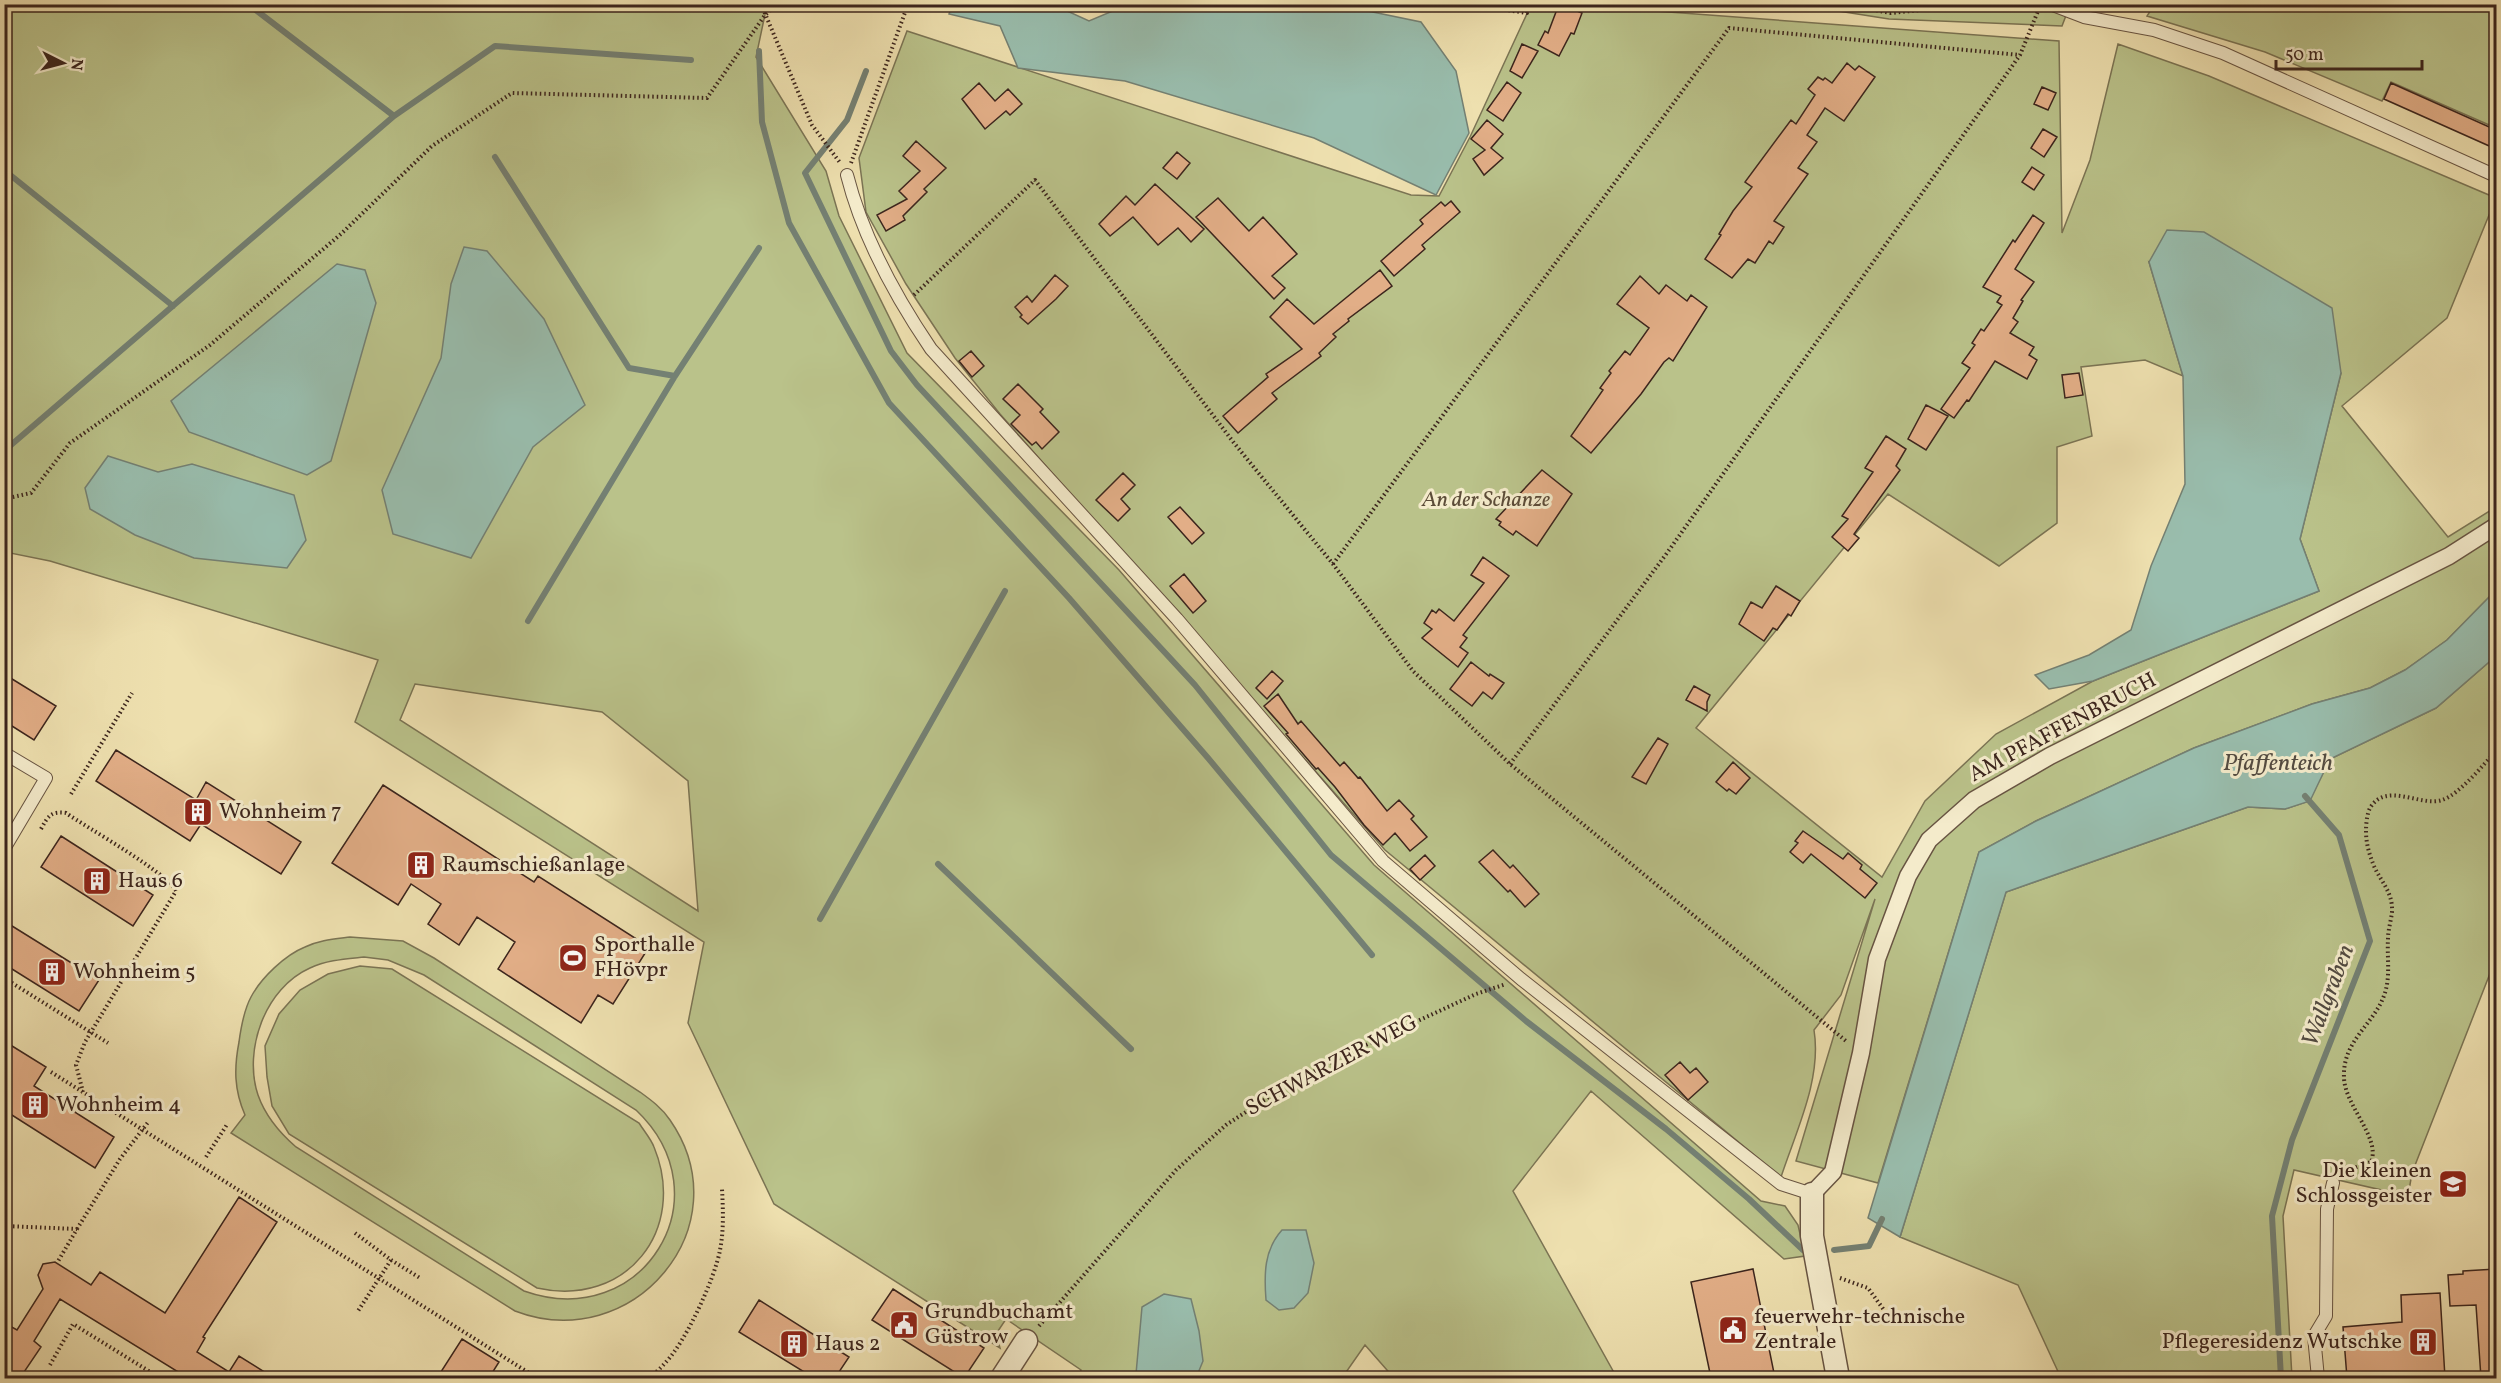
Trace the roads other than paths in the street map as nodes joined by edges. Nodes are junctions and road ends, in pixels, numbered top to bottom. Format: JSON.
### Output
{"nodes":[{"id":1,"x":2050,"y":4,"type":"edge"},
{"id":2,"x":847,"y":175,"type":"road end"},
{"id":3,"x":2496,"y":176,"type":"edge"},
{"id":4,"x":2496,"y":526,"type":"edge"},
{"id":5,"x":4,"y":753,"type":"edge"},
{"id":6,"x":4,"y":849,"type":"edge"},
{"id":7,"x":2333,"y":1184,"type":"road end"},
{"id":8,"x":1812,"y":1194,"type":"junction"},
{"id":9,"x":1026,"y":1341,"type":"road end"},
{"id":10,"x":1002,"y":1378,"type":"edge"},
{"id":11,"x":1838,"y":1378,"type":"edge"},
{"id":12,"x":2318,"y":1378,"type":"edge"}],
"edges":[{"from":1,"to":3,"type":"lane"},
{"from":2,"to":8,"type":"lane"},
{"from":4,"to":8,"type":"street","name":"AM PFAFFENBRUCH"},
{"from":5,"to":6,"type":"lane"},
{"from":7,"to":12,"type":"lane"},
{"from":8,"to":11,"type":"street"},
{"from":9,"to":10,"type":"street"}]}
